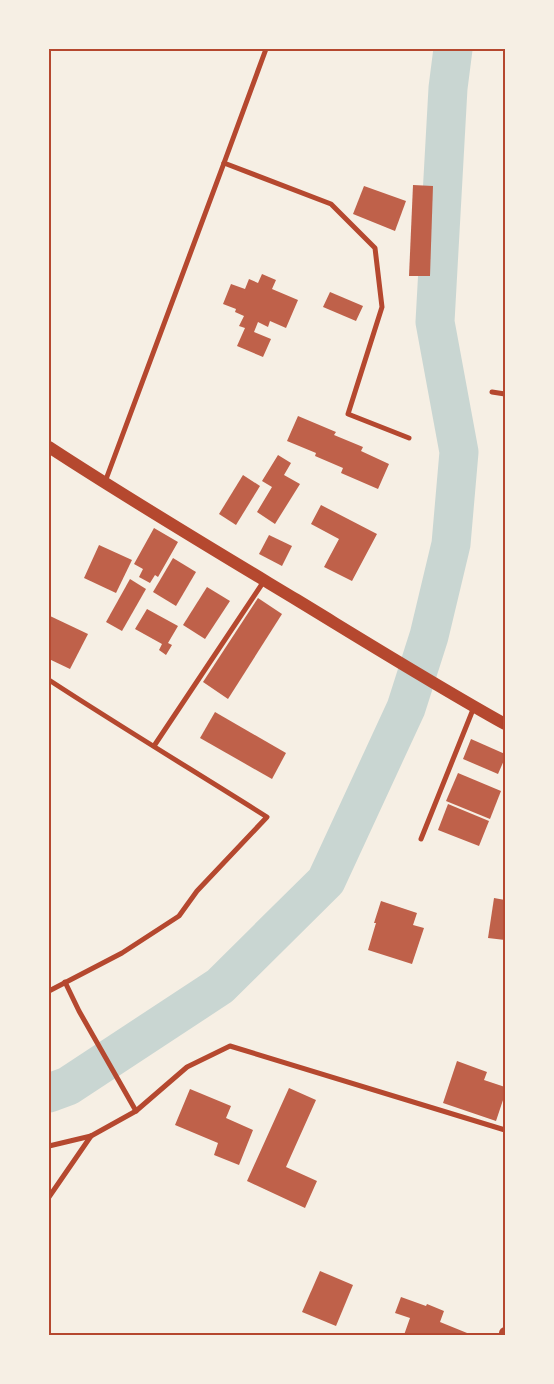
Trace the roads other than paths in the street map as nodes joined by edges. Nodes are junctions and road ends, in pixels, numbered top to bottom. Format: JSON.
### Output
{"nodes":[{"id":1,"x":266,"y":49,"type":"edge"},
{"id":2,"x":224,"y":163,"type":"junction"},
{"id":3,"x":492,"y":392,"type":"dead end"},
{"id":4,"x":505,"y":394,"type":"edge"},
{"id":5,"x":409,"y":438,"type":"dead end"},
{"id":6,"x":49,"y":447,"type":"edge"},
{"id":7,"x":105,"y":483,"type":"junction"},
{"id":8,"x":264,"y":581,"type":"junction"},
{"id":9,"x":49,"y":680,"type":"edge"},
{"id":10,"x":475,"y":707,"type":"junction"},
{"id":11,"x":505,"y":724,"type":"edge"},
{"id":12,"x":154,"y":746,"type":"junction"},
{"id":13,"x":421,"y":839,"type":"dead end"},
{"id":14,"x":65,"y":982,"type":"junction"},
{"id":15,"x":49,"y":991,"type":"edge"},
{"id":16,"x":136,"y":1111,"type":"junction"},
{"id":17,"x":505,"y":1130,"type":"edge"},
{"id":18,"x":91,"y":1136,"type":"junction"},
{"id":19,"x":49,"y":1146,"type":"edge"},
{"id":20,"x":49,"y":1197,"type":"edge"}],
"edges":[{"from":1,"to":2,"type":"street"},
{"from":2,"to":5,"type":"street"},
{"from":2,"to":7,"type":"street"},
{"from":3,"to":4,"type":"street"},
{"from":6,"to":7,"type":"main road"},
{"from":7,"to":8,"type":"main road"},
{"from":8,"to":10,"type":"main road"},
{"from":8,"to":12,"type":"street"},
{"from":9,"to":12,"type":"street"},
{"from":10,"to":11,"type":"main road"},
{"from":10,"to":13,"type":"street"},
{"from":12,"to":14,"type":"street"},
{"from":14,"to":15,"type":"street"},
{"from":14,"to":16,"type":"street"},
{"from":16,"to":17,"type":"street"},
{"from":16,"to":18,"type":"street"},
{"from":18,"to":19,"type":"street"},
{"from":18,"to":20,"type":"street"}]}
